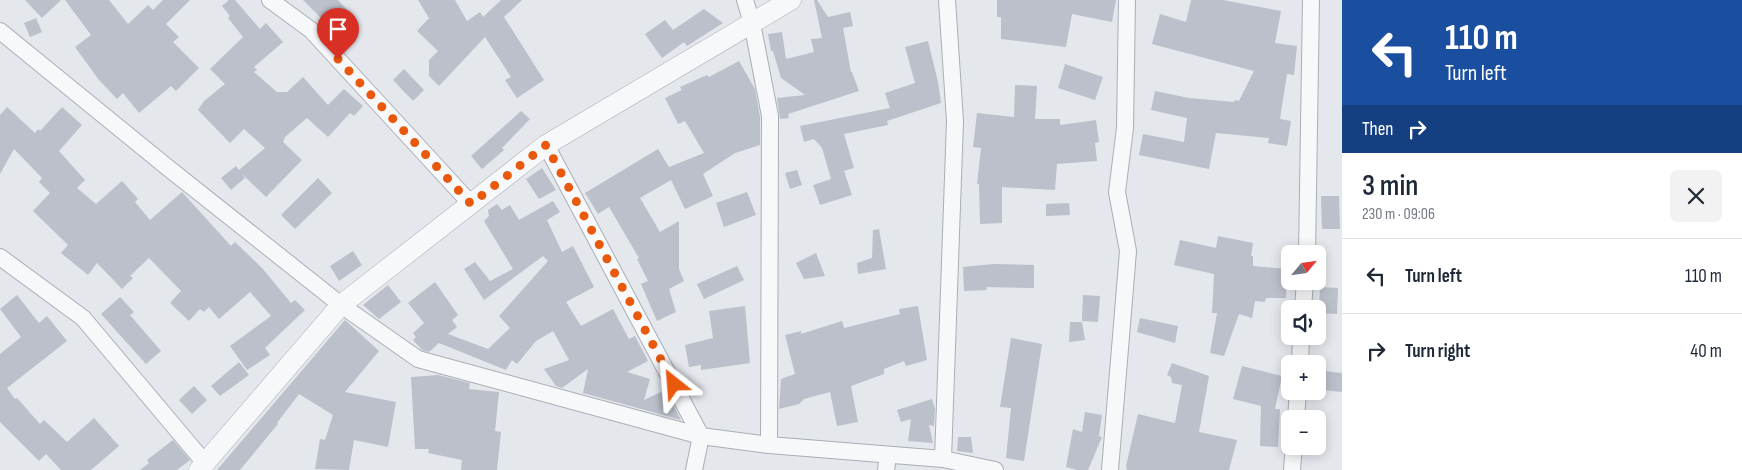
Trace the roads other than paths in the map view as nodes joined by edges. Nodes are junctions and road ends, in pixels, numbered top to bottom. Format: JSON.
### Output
{"nodes":[{"id":1,"x":270,"y":0,"type":"edge"},
{"id":2,"x":745,"y":0,"type":"edge"},
{"id":3,"x":791,"y":0,"type":"edge"},
{"id":4,"x":947,"y":0,"type":"edge"},
{"id":5,"x":1127,"y":0,"type":"edge"},
{"id":6,"x":1311,"y":0,"type":"edge"},
{"id":7,"x":752,"y":23,"type":"junction"},
{"id":8,"x":0,"y":31,"type":"edge"},
{"id":9,"x":546,"y":145,"type":"junction"},
{"id":10,"x":471,"y":204,"type":"junction"},
{"id":11,"x":1307,"y":245,"type":"edge"},
{"id":12,"x":0,"y":256,"type":"edge"},
{"id":13,"x":341,"y":305,"type":"junction"},
{"id":14,"x":701,"y":436,"type":"junction"},
{"id":15,"x":769,"y":445,"type":"junction"},
{"id":16,"x":1293,"y":455,"type":"edge"},
{"id":17,"x":943,"y":459,"type":"junction"},
{"id":18,"x":887,"y":462,"type":"edge"},
{"id":19,"x":202,"y":466,"type":"edge"},
{"id":20,"x":694,"y":470,"type":"edge"},
{"id":21,"x":995,"y":470,"type":"edge"},
{"id":22,"x":1110,"y":470,"type":"edge"},
{"id":23,"x":1292,"y":470,"type":"edge"}],
"edges":[{"from":1,"to":10,"type":"street"},
{"from":2,"to":7,"type":"street"},
{"from":3,"to":7,"type":"street"},
{"from":4,"to":17,"type":"street"},
{"from":5,"to":22,"type":"street"},
{"from":6,"to":11,"type":"street"},
{"from":7,"to":9,"type":"street"},
{"from":7,"to":15,"type":"street"},
{"from":8,"to":13,"type":"street"},
{"from":9,"to":10,"type":"street"},
{"from":9,"to":14,"type":"street"},
{"from":10,"to":13,"type":"street"},
{"from":12,"to":19,"type":"street"},
{"from":13,"to":14,"type":"street"},
{"from":13,"to":19,"type":"street"},
{"from":14,"to":15,"type":"street"},
{"from":14,"to":20,"type":"street"},
{"from":15,"to":18,"type":"street"},
{"from":16,"to":23,"type":"street"},
{"from":17,"to":18,"type":"street"},
{"from":17,"to":21,"type":"street"}]}
